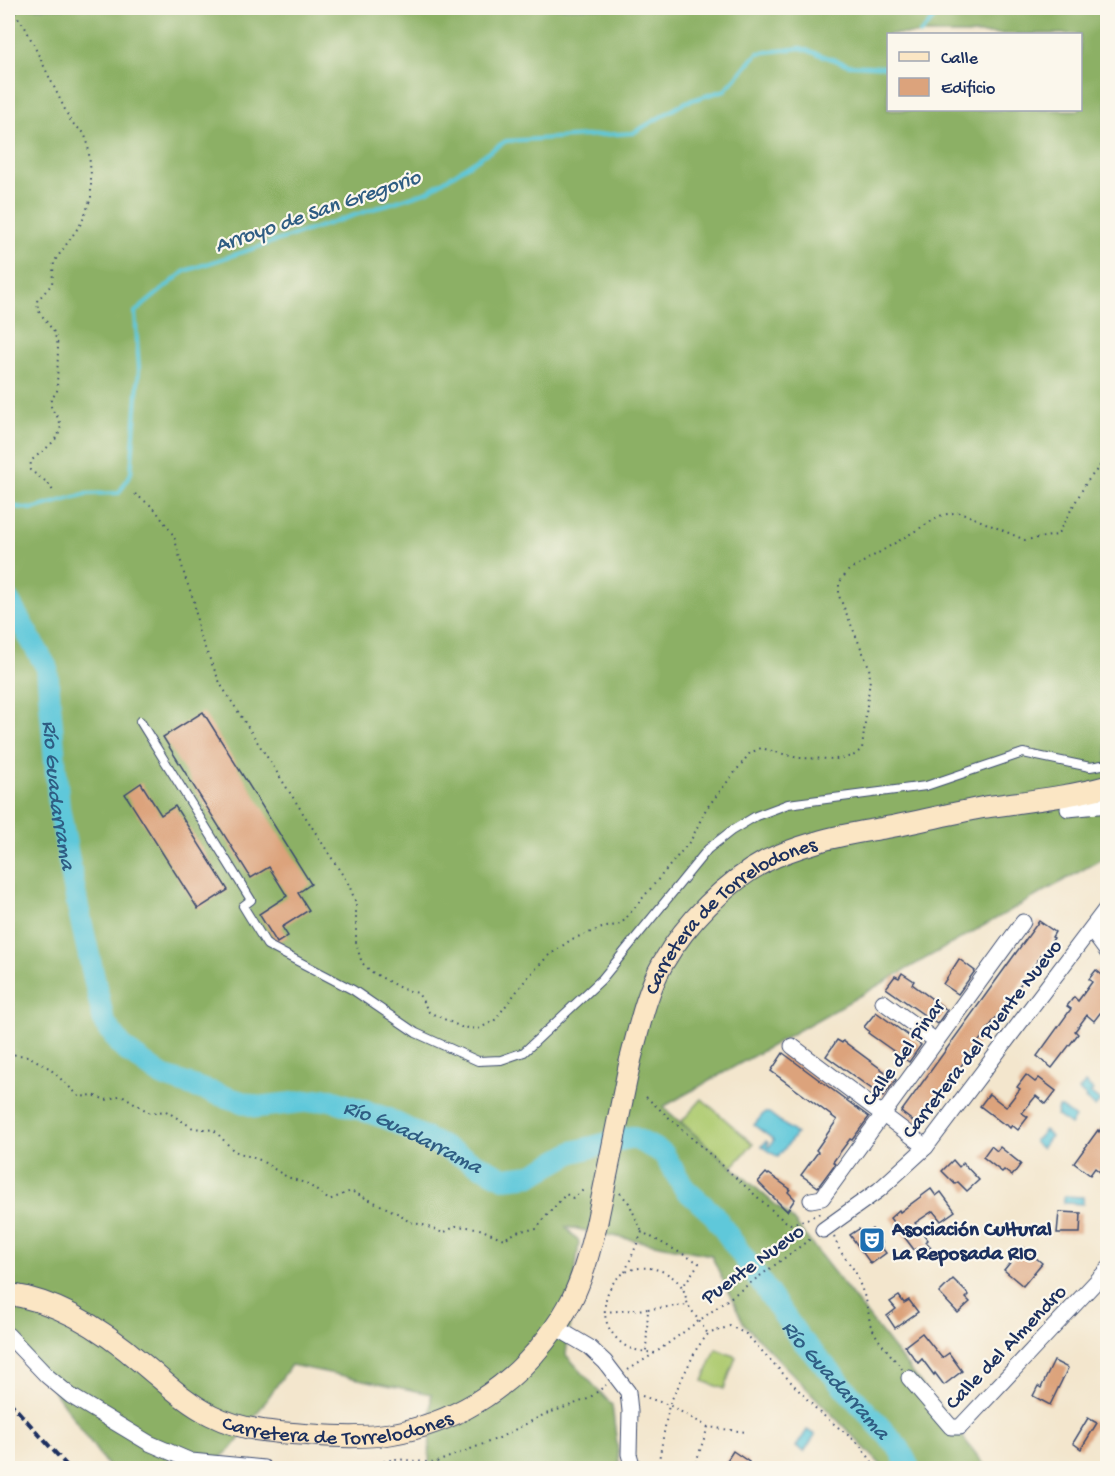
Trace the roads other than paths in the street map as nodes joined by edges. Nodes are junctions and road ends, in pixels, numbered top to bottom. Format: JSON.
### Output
{"nodes":[{"id":1,"x":140,"y":721,"type":"dead end"},
{"id":2,"x":1107,"y":764,"type":"edge"},
{"id":3,"x":1107,"y":786,"type":"edge"},
{"id":4,"x":1107,"y":792,"type":"edge"},
{"id":5,"x":1107,"y":800,"type":"edge"},
{"id":6,"x":1075,"y":801,"type":"junction"},
{"id":7,"x":1107,"y":805,"type":"edge"},
{"id":8,"x":1107,"y":906,"type":"edge"},
{"id":9,"x":1023,"y":922,"type":"dead end"},
{"id":10,"x":1091,"y":930,"type":"junction"},
{"id":11,"x":1107,"y":953,"type":"edge"},
{"id":12,"x":883,"y":1002,"type":"dead end"},
{"id":13,"x":936,"y":1041,"type":"junction"},
{"id":14,"x":792,"y":1046,"type":"dead end"},
{"id":15,"x":883,"y":1114,"type":"junction"},
{"id":16,"x":926,"y":1147,"type":"junction"},
{"id":17,"x":812,"y":1200,"type":"dead end"},
{"id":18,"x":826,"y":1222,"type":"road end"},
{"id":19,"x":1107,"y":1269,"type":"edge"},
{"id":20,"x":8,"y":1294,"type":"edge"},
{"id":21,"x":555,"y":1327,"type":"junction"},
{"id":22,"x":8,"y":1335,"type":"edge"},
{"id":23,"x":909,"y":1378,"type":"road end"},
{"id":24,"x":264,"y":1468,"type":"edge"},
{"id":25,"x":633,"y":1468,"type":"edge"}],
"edges":[{"from":1,"to":2,"type":"lane"},
{"from":3,"to":6,"type":"main road","name":"Carretera de Torrelodones"},
{"from":4,"to":6,"type":"street"},
{"from":5,"to":6,"type":"main road","name":"Carretera de Torrelodones"},
{"from":6,"to":7,"type":"street"},
{"from":6,"to":21,"type":"main road","name":"Carretera de Torrelodones","bridge":true},
{"from":8,"to":10,"type":"street","name":"Carretera del Puente Nuevo"},
{"from":9,"to":13,"type":"street","name":"Calle del Pinar"},
{"from":10,"to":11,"type":"street"},
{"from":10,"to":16,"type":"street","name":"Carretera del Puente Nuevo"},
{"from":12,"to":13,"type":"street"},
{"from":13,"to":15,"type":"street","name":"Calle del Pinar"},
{"from":14,"to":15,"type":"street"},
{"from":15,"to":16,"type":"street"},
{"from":15,"to":17,"type":"street","name":"Calle del Pinar"},
{"from":16,"to":18,"type":"street","name":"Carretera del Puente Nuevo"},
{"from":19,"to":23,"type":"street","name":"Calle del Almendro"},
{"from":20,"to":21,"type":"main road","name":"Carretera de Torrelodones"},
{"from":21,"to":25,"type":"street"},
{"from":22,"to":24,"type":"street"}]}
